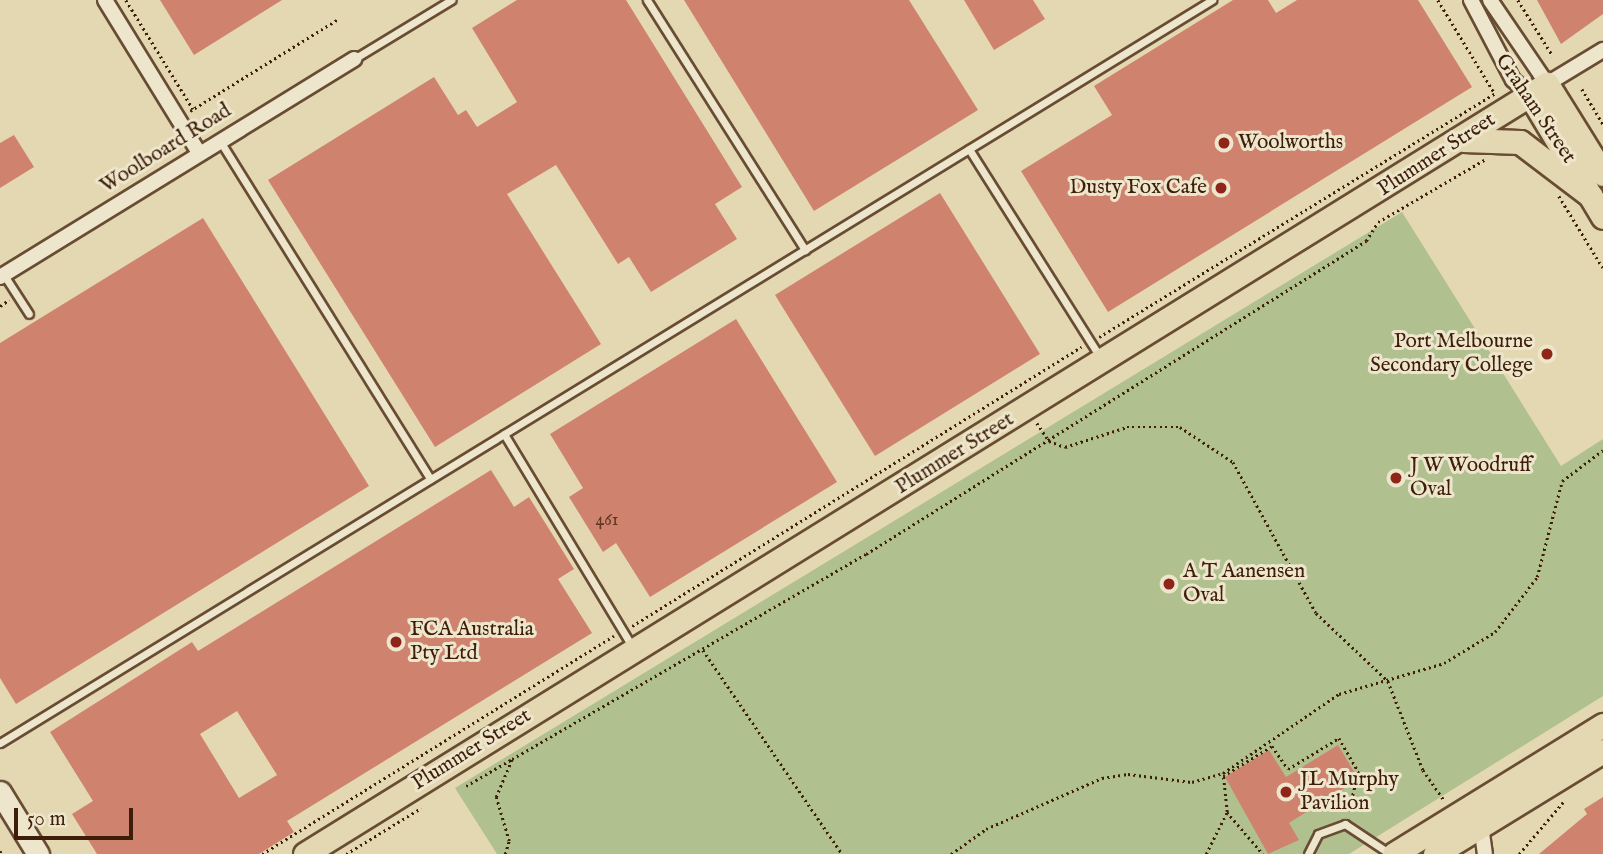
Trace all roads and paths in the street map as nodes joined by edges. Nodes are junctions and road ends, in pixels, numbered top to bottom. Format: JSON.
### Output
{"nodes":[{"id":1,"x":105,"y":0,"type":"edge"},
{"id":2,"x":126,"y":0,"type":"edge"},
{"id":3,"x":451,"y":0,"type":"edge"},
{"id":4,"x":647,"y":0,"type":"edge"},
{"id":5,"x":1212,"y":0,"type":"edge"},
{"id":6,"x":1438,"y":0,"type":"edge"},
{"id":7,"x":1471,"y":0,"type":"edge"},
{"id":8,"x":1490,"y":0,"type":"edge"},
{"id":9,"x":1518,"y":0,"type":"edge"},
{"id":10,"x":337,"y":20,"type":"dead end"},
{"id":11,"x":1603,"y":50,"type":"edge"},
{"id":12,"x":1553,"y":56,"type":"dead end"},
{"id":13,"x":354,"y":59,"type":"joint"},
{"id":14,"x":1538,"y":89,"type":"junction"},
{"id":15,"x":1582,"y":89,"type":"dead end"},
{"id":16,"x":1494,"y":92,"type":"dead end"},
{"id":17,"x":193,"y":108,"type":"junction"},
{"id":18,"x":178,"y":118,"type":"junction"},
{"id":19,"x":1603,"y":124,"type":"edge"},
{"id":20,"x":220,"y":140,"type":"junction"},
{"id":21,"x":1459,"y":140,"type":"junction"},
{"id":22,"x":968,"y":149,"type":"junction"},
{"id":23,"x":199,"y":153,"type":"junction"},
{"id":24,"x":1496,"y":153,"type":"dead end"},
{"id":25,"x":1603,"y":174,"type":"edge"},
{"id":26,"x":1555,"y":190,"type":"dead end"},
{"id":27,"x":1591,"y":196,"type":"junction"},
{"id":28,"x":1603,"y":216,"type":"edge"},
{"id":29,"x":805,"y":250,"type":"junction"},
{"id":30,"x":1603,"y":268,"type":"edge"},
{"id":31,"x":2,"y":276,"type":"edge"},
{"id":32,"x":29,"y":314,"type":"dead end"},
{"id":33,"x":1104,"y":363,"type":"junction"},
{"id":34,"x":1015,"y":388,"type":"dead end"},
{"id":35,"x":1028,"y":409,"type":"junction"},
{"id":36,"x":503,"y":434,"type":"junction"},
{"id":37,"x":1049,"y":441,"type":"junction"},
{"id":38,"x":1603,"y":450,"type":"edge"},
{"id":39,"x":430,"y":480,"type":"junction"},
{"id":40,"x":634,"y":649,"type":"junction"},
{"id":41,"x":703,"y":650,"type":"junction"},
{"id":42,"x":1388,"y":681,"type":"junction"},
{"id":43,"x":1603,"y":725,"type":"edge"},
{"id":44,"x":0,"y":743,"type":"edge"},
{"id":45,"x":1603,"y":751,"type":"edge"},
{"id":46,"x":512,"y":760,"type":"junction"},
{"id":47,"x":1223,"y":774,"type":"junction"},
{"id":48,"x":466,"y":786,"type":"dead end"},
{"id":49,"x":0,"y":792,"type":"edge"},
{"id":50,"x":1564,"y":800,"type":"dead end"},
{"id":51,"x":421,"y":808,"type":"dead end"},
{"id":52,"x":1227,"y":812,"type":"junction"},
{"id":53,"x":1470,"y":816,"type":"junction"},
{"id":54,"x":1347,"y":824,"type":"junction"},
{"id":55,"x":311,"y":852,"type":"edge"},
{"id":56,"x":37,"y":854,"type":"edge"},
{"id":57,"x":346,"y":854,"type":"edge"},
{"id":58,"x":505,"y":854,"type":"edge"},
{"id":59,"x":842,"y":854,"type":"edge"},
{"id":60,"x":951,"y":854,"type":"edge"},
{"id":61,"x":1206,"y":854,"type":"edge"},
{"id":62,"x":1263,"y":854,"type":"edge"},
{"id":63,"x":1308,"y":854,"type":"edge"},
{"id":64,"x":1392,"y":854,"type":"edge"},
{"id":65,"x":1435,"y":854,"type":"edge"},
{"id":66,"x":1485,"y":854,"type":"edge"},
{"id":67,"x":1519,"y":854,"type":"edge"}],
"edges":[{"from":1,"to":18,"type":"street"},
{"from":2,"to":17,"type":"path"},
{"from":3,"to":13,"type":"lane"},
{"from":4,"to":29,"type":"lane"},
{"from":5,"to":22,"type":"lane"},
{"from":6,"to":16,"type":"path"},
{"from":7,"to":14,"type":"street","name":"Graham Street"},
{"from":8,"to":14,"type":"street","name":"Graham Street"},
{"from":9,"to":12,"type":"path"},
{"from":10,"to":17,"type":"path"},
{"from":11,"to":14,"type":"street","name":"Plummer Street"},
{"from":13,"to":20,"type":"street","name":"Woolboard Road"},
{"from":14,"to":21,"type":"main road","name":"Plummer Street"},
{"from":14,"to":25,"type":"main road","name":"Graham Street"},
{"from":14,"to":27,"type":"main road","name":"Graham Street"},
{"from":15,"to":19,"type":"path"},
{"from":17,"to":18,"type":"path"},
{"from":18,"to":23,"type":"street"},
{"from":20,"to":23,"type":"street","name":"Woolboard Road"},
{"from":20,"to":39,"type":"lane"},
{"from":21,"to":27,"type":"main road"},
{"from":21,"to":33,"type":"main road","name":"Plummer Street"},
{"from":22,"to":29,"type":"lane"},
{"from":22,"to":33,"type":"lane"},
{"from":23,"to":31,"type":"street","name":"Woolboard Road"},
{"from":24,"to":37,"type":"path"},
{"from":26,"to":30,"type":"path"},
{"from":27,"to":28,"type":"main road","name":"Graham Street"},
{"from":29,"to":36,"type":"lane"},
{"from":31,"to":32,"type":"lane"},
{"from":33,"to":35,"type":"main road","name":"Plummer Street"},
{"from":34,"to":35,"type":"path"},
{"from":35,"to":37,"type":"path"},
{"from":35,"to":40,"type":"main road","name":"Plummer Street"},
{"from":36,"to":39,"type":"lane"},
{"from":36,"to":40,"type":"lane"},
{"from":37,"to":41,"type":"path"},
{"from":37,"to":42,"type":"path"},
{"from":38,"to":42,"type":"path"},
{"from":39,"to":44,"type":"lane"},
{"from":40,"to":55,"type":"main road","name":"Plummer Street"},
{"from":41,"to":46,"type":"path"},
{"from":41,"to":59,"type":"path"},
{"from":42,"to":47,"type":"path"},
{"from":42,"to":53,"type":"path"},
{"from":43,"to":53,"type":"main road"},
{"from":45,"to":53,"type":"main road"},
{"from":46,"to":48,"type":"path"},
{"from":46,"to":58,"type":"path"},
{"from":47,"to":52,"type":"path"},
{"from":47,"to":54,"type":"path"},
{"from":47,"to":60,"type":"path"},
{"from":49,"to":56,"type":"street"},
{"from":50,"to":67,"type":"path"},
{"from":51,"to":57,"type":"path"},
{"from":52,"to":61,"type":"path"},
{"from":52,"to":62,"type":"path"},
{"from":53,"to":64,"type":"main road"},
{"from":53,"to":65,"type":"main road"},
{"from":53,"to":66,"type":"street"},
{"from":54,"to":63,"type":"lane"},
{"from":54,"to":64,"type":"lane"}]}
